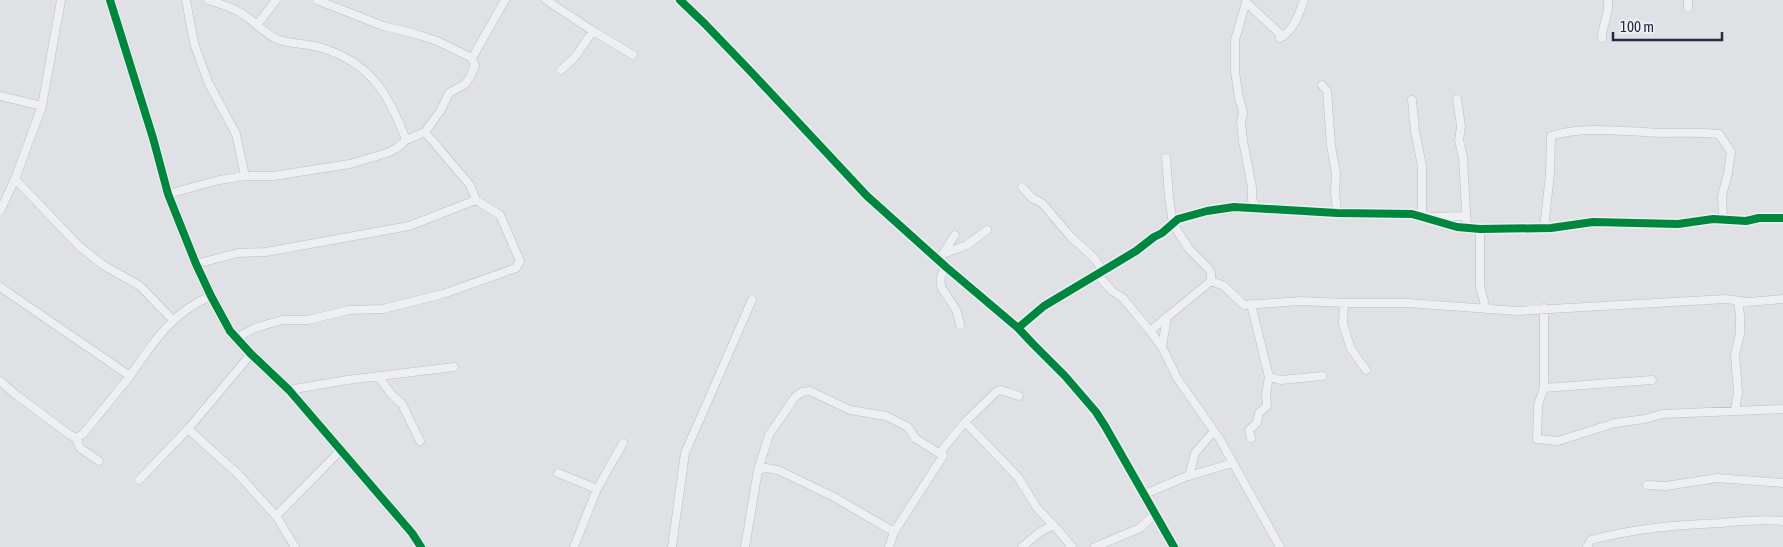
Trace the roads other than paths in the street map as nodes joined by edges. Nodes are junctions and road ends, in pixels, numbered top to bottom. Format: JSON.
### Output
{"nodes":[{"id":1,"x":61,"y":0,"type":"edge"},
{"id":2,"x":110,"y":0,"type":"edge"},
{"id":3,"x":186,"y":0,"type":"edge"},
{"id":4,"x":208,"y":0,"type":"edge"},
{"id":5,"x":276,"y":0,"type":"edge"},
{"id":6,"x":317,"y":0,"type":"edge"},
{"id":7,"x":505,"y":0,"type":"edge"},
{"id":8,"x":546,"y":0,"type":"edge"},
{"id":9,"x":680,"y":0,"type":"edge"},
{"id":10,"x":1304,"y":0,"type":"edge"},
{"id":11,"x":1608,"y":0,"type":"edge"},
{"id":12,"x":257,"y":25,"type":"junction"},
{"id":13,"x":593,"y":31,"type":"junction"},
{"id":14,"x":1602,"y":38,"type":"dead end"},
{"id":15,"x":633,"y":56,"type":"dead end"},
{"id":16,"x":472,"y":58,"type":"junction"},
{"id":17,"x":561,"y":70,"type":"dead end"},
{"id":18,"x":1322,"y":85,"type":"dead end"},
{"id":19,"x":0,"y":96,"type":"edge"},
{"id":20,"x":1457,"y":99,"type":"dead end"},
{"id":21,"x":1412,"y":100,"type":"dead end"},
{"id":22,"x":42,"y":106,"type":"junction"},
{"id":23,"x":425,"y":132,"type":"junction"},
{"id":24,"x":406,"y":140,"type":"junction"},
{"id":25,"x":1166,"y":158,"type":"dead end"},
{"id":26,"x":245,"y":176,"type":"junction"},
{"id":27,"x":15,"y":179,"type":"junction"},
{"id":28,"x":1022,"y":187,"type":"dead end"},
{"id":29,"x":168,"y":194,"type":"junction"},
{"id":30,"x":476,"y":200,"type":"junction"},
{"id":31,"x":1252,"y":200,"type":"junction"},
{"id":32,"x":1241,"y":206,"type":"junction"},
{"id":33,"x":1258,"y":209,"type":"junction"},
{"id":34,"x":0,"y":211,"type":"edge"},
{"id":35,"x":1337,"y":213,"type":"junction"},
{"id":36,"x":1425,"y":216,"type":"junction"},
{"id":37,"x":1466,"y":216,"type":"junction"},
{"id":38,"x":1783,"y":218,"type":"edge"},
{"id":39,"x":1723,"y":219,"type":"junction"},
{"id":40,"x":1173,"y":224,"type":"junction"},
{"id":41,"x":1467,"y":228,"type":"junction"},
{"id":42,"x":1544,"y":228,"type":"junction"},
{"id":43,"x":1480,"y":229,"type":"junction"},
{"id":44,"x":987,"y":230,"type":"dead end"},
{"id":45,"x":955,"y":235,"type":"dead end"},
{"id":46,"x":940,"y":258,"type":"junction"},
{"id":47,"x":196,"y":264,"type":"junction"},
{"id":48,"x":946,"y":267,"type":"junction"},
{"id":49,"x":1100,"y":272,"type":"junction"},
{"id":50,"x":1211,"y":281,"type":"junction"},
{"id":51,"x":0,"y":287,"type":"edge"},
{"id":52,"x":211,"y":296,"type":"junction"},
{"id":53,"x":1783,"y":298,"type":"edge"},
{"id":54,"x":752,"y":300,"type":"dead end"},
{"id":55,"x":1738,"y":301,"type":"junction"},
{"id":56,"x":1344,"y":303,"type":"junction"},
{"id":57,"x":1251,"y":304,"type":"junction"},
{"id":58,"x":1544,"y":308,"type":"junction"},
{"id":59,"x":1486,"y":309,"type":"junction"},
{"id":60,"x":1167,"y":317,"type":"junction"},
{"id":61,"x":173,"y":320,"type":"junction"},
{"id":62,"x":960,"y":325,"type":"dead end"},
{"id":63,"x":1018,"y":328,"type":"junction"},
{"id":64,"x":1150,"y":331,"type":"junction"},
{"id":65,"x":236,"y":338,"type":"junction"},
{"id":66,"x":1162,"y":348,"type":"junction"},
{"id":67,"x":251,"y":354,"type":"junction"},
{"id":68,"x":454,"y":367,"type":"dead end"},
{"id":69,"x":1366,"y":370,"type":"dead end"},
{"id":70,"x":130,"y":376,"type":"junction"},
{"id":71,"x":1322,"y":376,"type":"dead end"},
{"id":72,"x":379,"y":377,"type":"junction"},
{"id":73,"x":1269,"y":377,"type":"junction"},
{"id":74,"x":1652,"y":380,"type":"dead end"},
{"id":75,"x":0,"y":381,"type":"edge"},
{"id":76,"x":1544,"y":388,"type":"junction"},
{"id":77,"x":289,"y":390,"type":"junction"},
{"id":78,"x":1019,"y":396,"type":"dead end"},
{"id":79,"x":1783,"y":408,"type":"edge"},
{"id":80,"x":1735,"y":410,"type":"junction"},
{"id":81,"x":965,"y":422,"type":"junction"},
{"id":82,"x":188,"y":429,"type":"junction"},
{"id":83,"x":1214,"y":431,"type":"junction"},
{"id":84,"x":76,"y":438,"type":"junction"},
{"id":85,"x":1251,"y":438,"type":"dead end"},
{"id":86,"x":420,"y":441,"type":"dead end"},
{"id":87,"x":623,"y":443,"type":"dead end"},
{"id":88,"x":340,"y":451,"type":"junction"},
{"id":89,"x":942,"y":456,"type":"junction"},
{"id":90,"x":99,"y":461,"type":"dead end"},
{"id":91,"x":1232,"y":463,"type":"junction"},
{"id":92,"x":758,"y":470,"type":"junction"},
{"id":93,"x":558,"y":473,"type":"dead end"},
{"id":94,"x":1189,"y":476,"type":"junction"},
{"id":95,"x":139,"y":480,"type":"dead end"},
{"id":96,"x":1783,"y":483,"type":"edge"},
{"id":97,"x":1647,"y":484,"type":"dead end"},
{"id":98,"x":597,"y":489,"type":"junction"},
{"id":99,"x":1145,"y":494,"type":"junction"},
{"id":100,"x":1156,"y":513,"type":"junction"},
{"id":101,"x":276,"y":516,"type":"junction"},
{"id":102,"x":1783,"y":521,"type":"edge"},
{"id":103,"x":1053,"y":524,"type":"junction"},
{"id":104,"x":894,"y":532,"type":"junction"},
{"id":105,"x":295,"y":547,"type":"edge"},
{"id":106,"x":421,"y":547,"type":"edge"},
{"id":107,"x":574,"y":547,"type":"edge"},
{"id":108,"x":672,"y":547,"type":"edge"},
{"id":109,"x":745,"y":547,"type":"edge"},
{"id":110,"x":889,"y":547,"type":"edge"},
{"id":111,"x":1022,"y":547,"type":"edge"},
{"id":112,"x":1072,"y":547,"type":"edge"},
{"id":113,"x":1095,"y":547,"type":"edge"},
{"id":114,"x":1174,"y":547,"type":"edge"},
{"id":115,"x":1280,"y":547,"type":"edge"},
{"id":116,"x":1587,"y":547,"type":"edge"}],
"edges":[{"from":1,"to":22,"type":"street"},
{"from":2,"to":29,"type":"street"},
{"from":3,"to":26,"type":"street"},
{"from":4,"to":12,"type":"street"},
{"from":5,"to":12,"type":"street"},
{"from":6,"to":16,"type":"street"},
{"from":7,"to":16,"type":"street"},
{"from":8,"to":13,"type":"street"},
{"from":9,"to":46,"type":"street"},
{"from":10,"to":31,"type":"street"},
{"from":11,"to":14,"type":"street"},
{"from":12,"to":24,"type":"street"},
{"from":13,"to":15,"type":"street"},
{"from":13,"to":17,"type":"street"},
{"from":16,"to":23,"type":"street"},
{"from":18,"to":35,"type":"street"},
{"from":19,"to":22,"type":"street"},
{"from":20,"to":37,"type":"street"},
{"from":21,"to":36,"type":"street"},
{"from":22,"to":27,"type":"street"},
{"from":23,"to":24,"type":"street"},
{"from":23,"to":30,"type":"street"},
{"from":24,"to":26,"type":"street"},
{"from":25,"to":40,"type":"street"},
{"from":26,"to":29,"type":"street"},
{"from":27,"to":34,"type":"street"},
{"from":27,"to":61,"type":"street"},
{"from":28,"to":49,"type":"street"},
{"from":29,"to":47,"type":"street"},
{"from":30,"to":47,"type":"street"},
{"from":30,"to":65,"type":"street"},
{"from":31,"to":32,"type":"street"},
{"from":31,"to":33,"type":"street"},
{"from":32,"to":33,"type":"street"},
{"from":32,"to":40,"type":"street"},
{"from":33,"to":35,"type":"street"},
{"from":35,"to":36,"type":"street"},
{"from":36,"to":37,"type":"street"},
{"from":36,"to":41,"type":"street"},
{"from":37,"to":41,"type":"street"},
{"from":38,"to":39,"type":"street"},
{"from":39,"to":42,"type":"street"},
{"from":39,"to":42,"type":"street"},
{"from":40,"to":49,"type":"street"},
{"from":40,"to":50,"type":"street"},
{"from":41,"to":43,"type":"street"},
{"from":42,"to":43,"type":"street"},
{"from":43,"to":59,"type":"street"},
{"from":44,"to":46,"type":"street"},
{"from":45,"to":46,"type":"street"},
{"from":46,"to":48,"type":"street"},
{"from":47,"to":52,"type":"street"},
{"from":48,"to":62,"type":"street"},
{"from":48,"to":63,"type":"street"},
{"from":49,"to":63,"type":"street"},
{"from":49,"to":64,"type":"street"},
{"from":50,"to":57,"type":"street"},
{"from":50,"to":60,"type":"street"},
{"from":51,"to":70,"type":"street"},
{"from":52,"to":61,"type":"street"},
{"from":52,"to":65,"type":"street"},
{"from":53,"to":55,"type":"street"},
{"from":54,"to":108,"type":"street"},
{"from":55,"to":58,"type":"street"},
{"from":55,"to":80,"type":"street"},
{"from":56,"to":57,"type":"street"},
{"from":56,"to":59,"type":"street"},
{"from":56,"to":69,"type":"street"},
{"from":57,"to":73,"type":"street"},
{"from":58,"to":59,"type":"street"},
{"from":58,"to":76,"type":"street"},
{"from":60,"to":64,"type":"street"},
{"from":60,"to":66,"type":"street"},
{"from":61,"to":70,"type":"street"},
{"from":63,"to":99,"type":"street"},
{"from":64,"to":66,"type":"street"},
{"from":65,"to":67,"type":"street"},
{"from":66,"to":83,"type":"street"},
{"from":67,"to":77,"type":"street"},
{"from":67,"to":82,"type":"street"},
{"from":68,"to":72,"type":"street"},
{"from":70,"to":84,"type":"street"},
{"from":71,"to":73,"type":"street"},
{"from":72,"to":77,"type":"street"},
{"from":72,"to":86,"type":"street"},
{"from":73,"to":85,"type":"street"},
{"from":74,"to":76,"type":"street"},
{"from":75,"to":84,"type":"street"},
{"from":76,"to":80,"type":"street"},
{"from":77,"to":88,"type":"street"},
{"from":78,"to":81,"type":"street"},
{"from":79,"to":80,"type":"street"},
{"from":81,"to":89,"type":"street"},
{"from":81,"to":103,"type":"street"},
{"from":82,"to":95,"type":"street"},
{"from":82,"to":101,"type":"street"},
{"from":83,"to":91,"type":"street"},
{"from":83,"to":94,"type":"street"},
{"from":84,"to":90,"type":"street"},
{"from":87,"to":98,"type":"street"},
{"from":88,"to":101,"type":"street"},
{"from":88,"to":106,"type":"street"},
{"from":89,"to":92,"type":"street"},
{"from":89,"to":104,"type":"street"},
{"from":91,"to":94,"type":"street"},
{"from":91,"to":115,"type":"street"},
{"from":92,"to":104,"type":"street"},
{"from":92,"to":109,"type":"street"},
{"from":93,"to":98,"type":"street"},
{"from":94,"to":99,"type":"street"},
{"from":96,"to":97,"type":"street"},
{"from":98,"to":107,"type":"street"},
{"from":99,"to":100,"type":"street"},
{"from":100,"to":113,"type":"street"},
{"from":100,"to":114,"type":"street"},
{"from":101,"to":105,"type":"street"},
{"from":102,"to":116,"type":"street"},
{"from":103,"to":111,"type":"street"},
{"from":103,"to":112,"type":"street"},
{"from":104,"to":110,"type":"street"}]}
